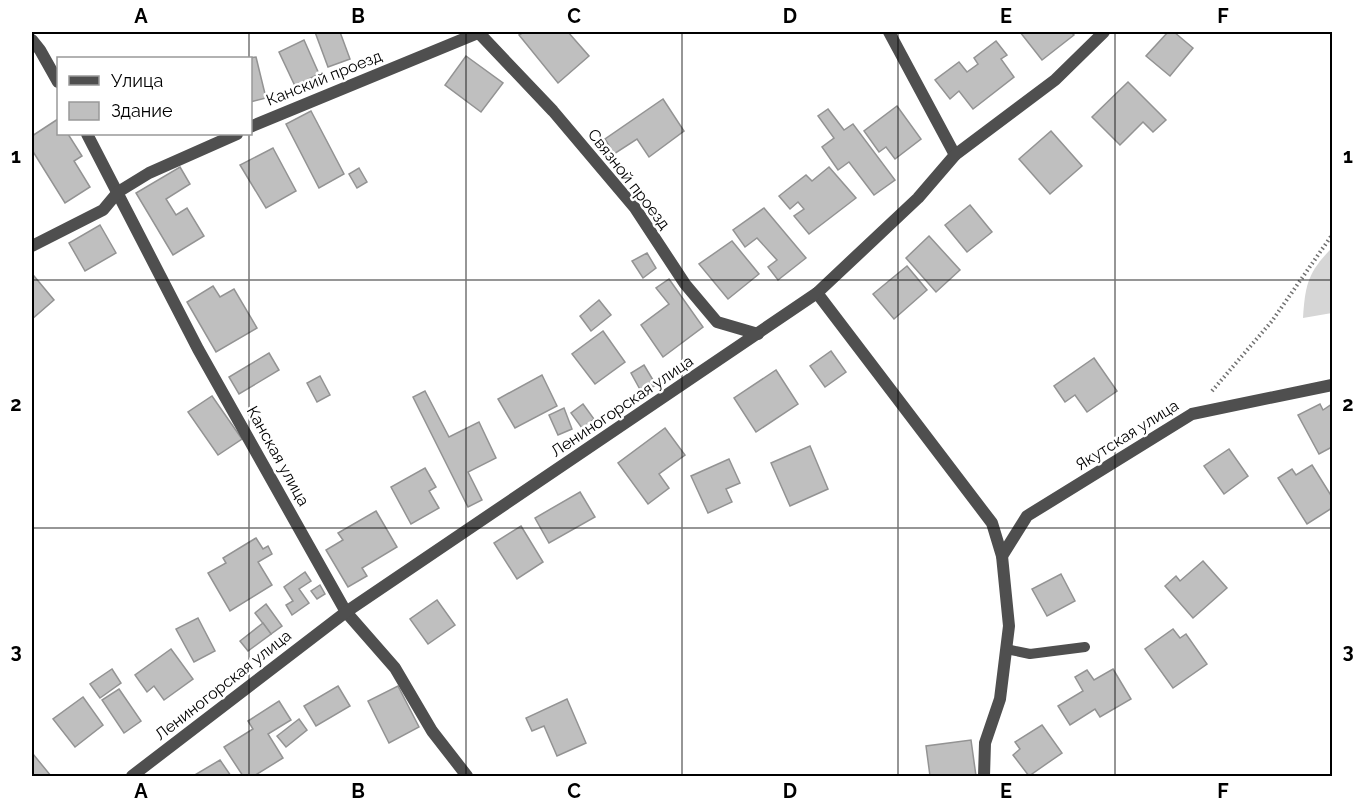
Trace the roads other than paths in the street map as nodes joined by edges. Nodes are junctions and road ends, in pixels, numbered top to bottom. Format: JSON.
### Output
{"nodes":[{"id":1,"x":478,"y":32,"type":"edge"},
{"id":2,"x":889,"y":32,"type":"edge"},
{"id":3,"x":1104,"y":32,"type":"edge"},
{"id":4,"x":32,"y":40,"type":"edge"},
{"id":5,"x":57,"y":80,"type":"edge"},
{"id":6,"x":252,"y":127,"type":"edge"},
{"id":7,"x":88,"y":135,"type":"edge"},
{"id":8,"x":235,"y":135,"type":"edge"},
{"id":9,"x":955,"y":155,"type":"junction"},
{"id":10,"x":118,"y":192,"type":"junction"},
{"id":11,"x":32,"y":246,"type":"edge"},
{"id":12,"x":817,"y":293,"type":"junction"},
{"id":13,"x":758,"y":334,"type":"junction"},
{"id":14,"x":1332,"y":385,"type":"edge"},
{"id":15,"x":1002,"y":556,"type":"junction"},
{"id":16,"x":346,"y":612,"type":"junction"},
{"id":17,"x":1085,"y":647,"type":"dead end"},
{"id":18,"x":1006,"y":649,"type":"junction"},
{"id":19,"x":132,"y":777,"type":"edge"},
{"id":20,"x":467,"y":777,"type":"edge"},
{"id":21,"x":984,"y":777,"type":"edge"}],
"edges":[{"from":1,"to":6,"type":"street","name":"Канский проезд"},
{"from":1,"to":13,"type":"street","name":"Связной проезд"},
{"from":2,"to":9,"type":"street"},
{"from":3,"to":9,"type":"street","name":"Лениногорская улица"},
{"from":4,"to":5,"type":"street"},
{"from":7,"to":10,"type":"street","name":"Канская улица"},
{"from":8,"to":10,"type":"street"},
{"from":9,"to":12,"type":"street","name":"Лениногорская улица"},
{"from":10,"to":11,"type":"street"},
{"from":10,"to":16,"type":"street","name":"Канская улица"},
{"from":12,"to":13,"type":"street","name":"Лениногорская улица"},
{"from":12,"to":15,"type":"street"},
{"from":13,"to":16,"type":"street","name":"Лениногорская улица"},
{"from":14,"to":15,"type":"street","name":"Якутская улица"},
{"from":15,"to":18,"type":"street"},
{"from":16,"to":19,"type":"street","name":"Лениногорская улица"},
{"from":16,"to":20,"type":"street","name":"Канская улица"},
{"from":17,"to":18,"type":"lane"},
{"from":18,"to":21,"type":"street"}]}
